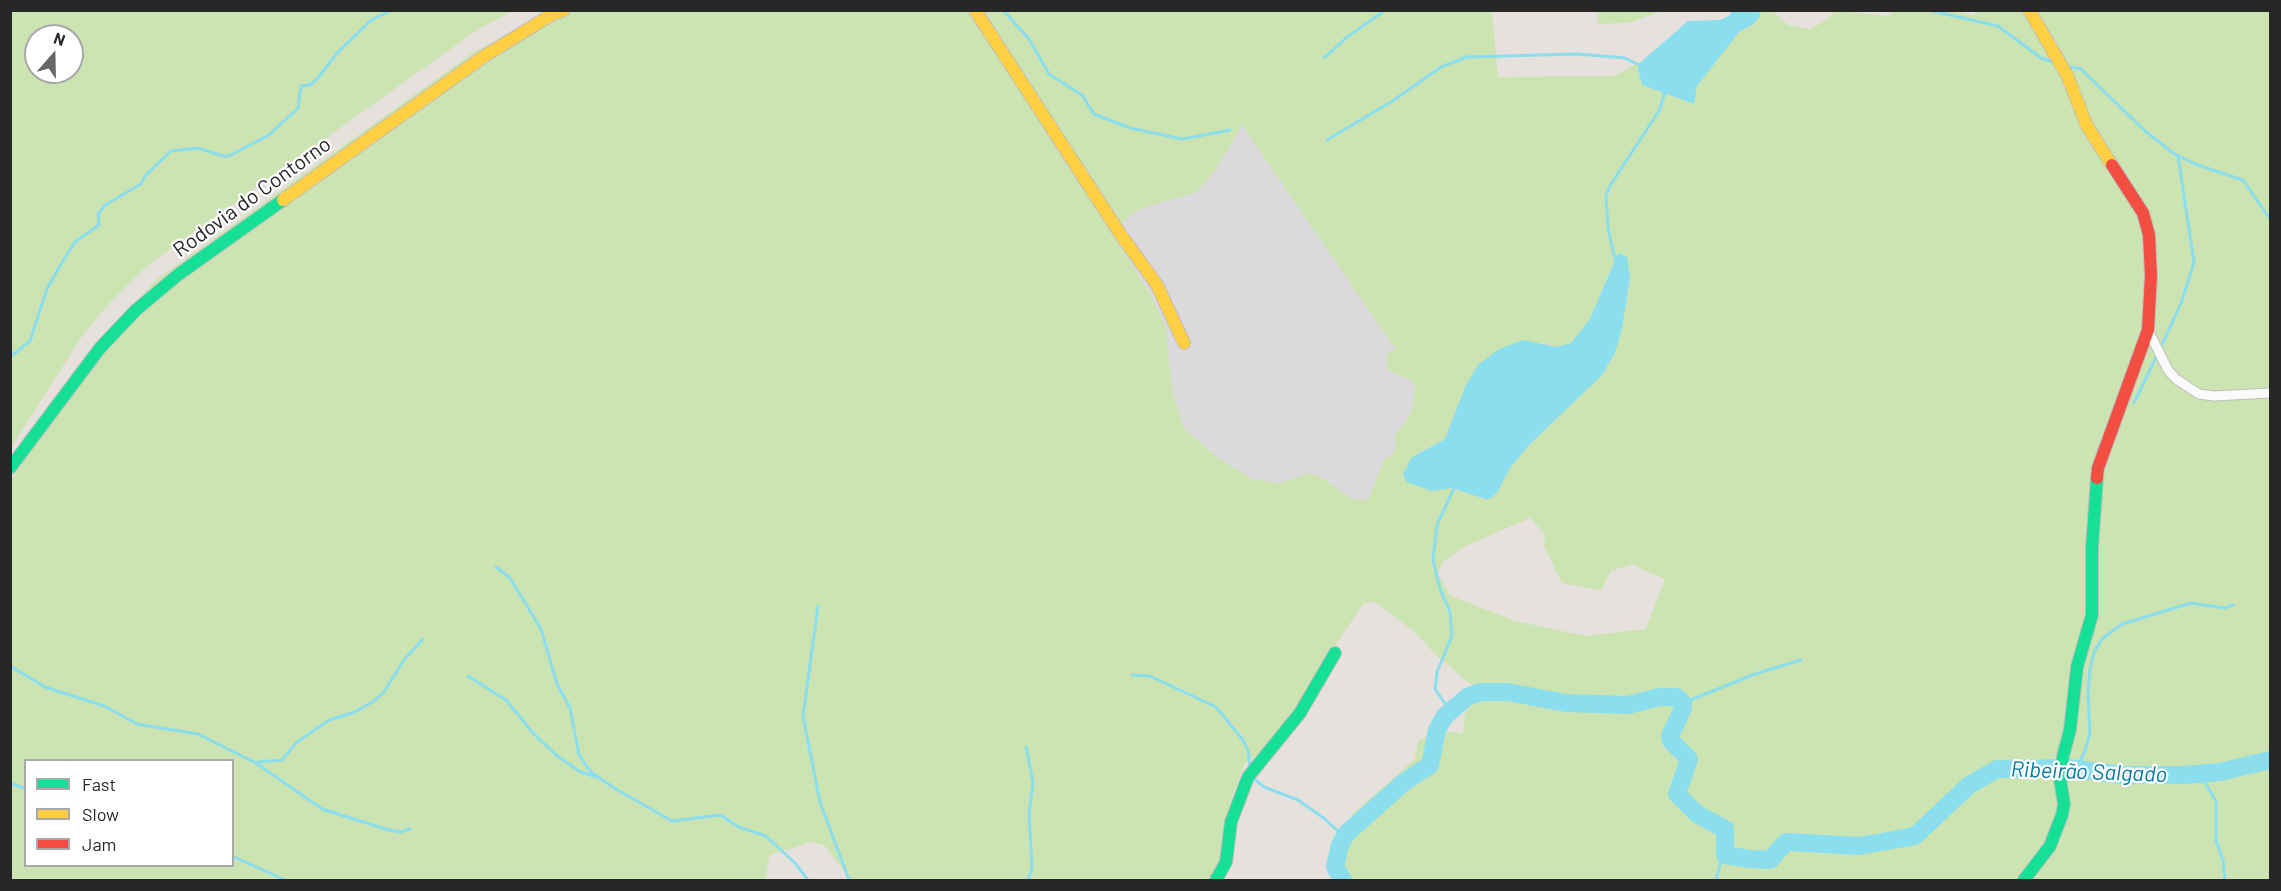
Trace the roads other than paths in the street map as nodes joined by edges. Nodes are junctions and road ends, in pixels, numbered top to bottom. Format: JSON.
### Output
{"nodes":[{"id":1,"x":564,"y":10,"type":"edge"},
{"id":2,"x":975,"y":10,"type":"edge"},
{"id":3,"x":2029,"y":10,"type":"edge"},
{"id":4,"x":2148,"y":330,"type":"junction"},
{"id":5,"x":1184,"y":343,"type":"dead end"},
{"id":6,"x":2271,"y":393,"type":"edge"},
{"id":7,"x":10,"y":468,"type":"edge"},
{"id":8,"x":1335,"y":653,"type":"dead end"},
{"id":9,"x":1216,"y":880,"type":"edge"},
{"id":10,"x":2024,"y":880,"type":"edge"}],
"edges":[{"from":1,"to":7,"type":"street","name":"Rodovia do Contorno"},
{"from":2,"to":5,"type":"street"},
{"from":3,"to":4,"type":"street"},
{"from":4,"to":6,"type":"street"},
{"from":4,"to":10,"type":"street"},
{"from":8,"to":9,"type":"street"}]}
